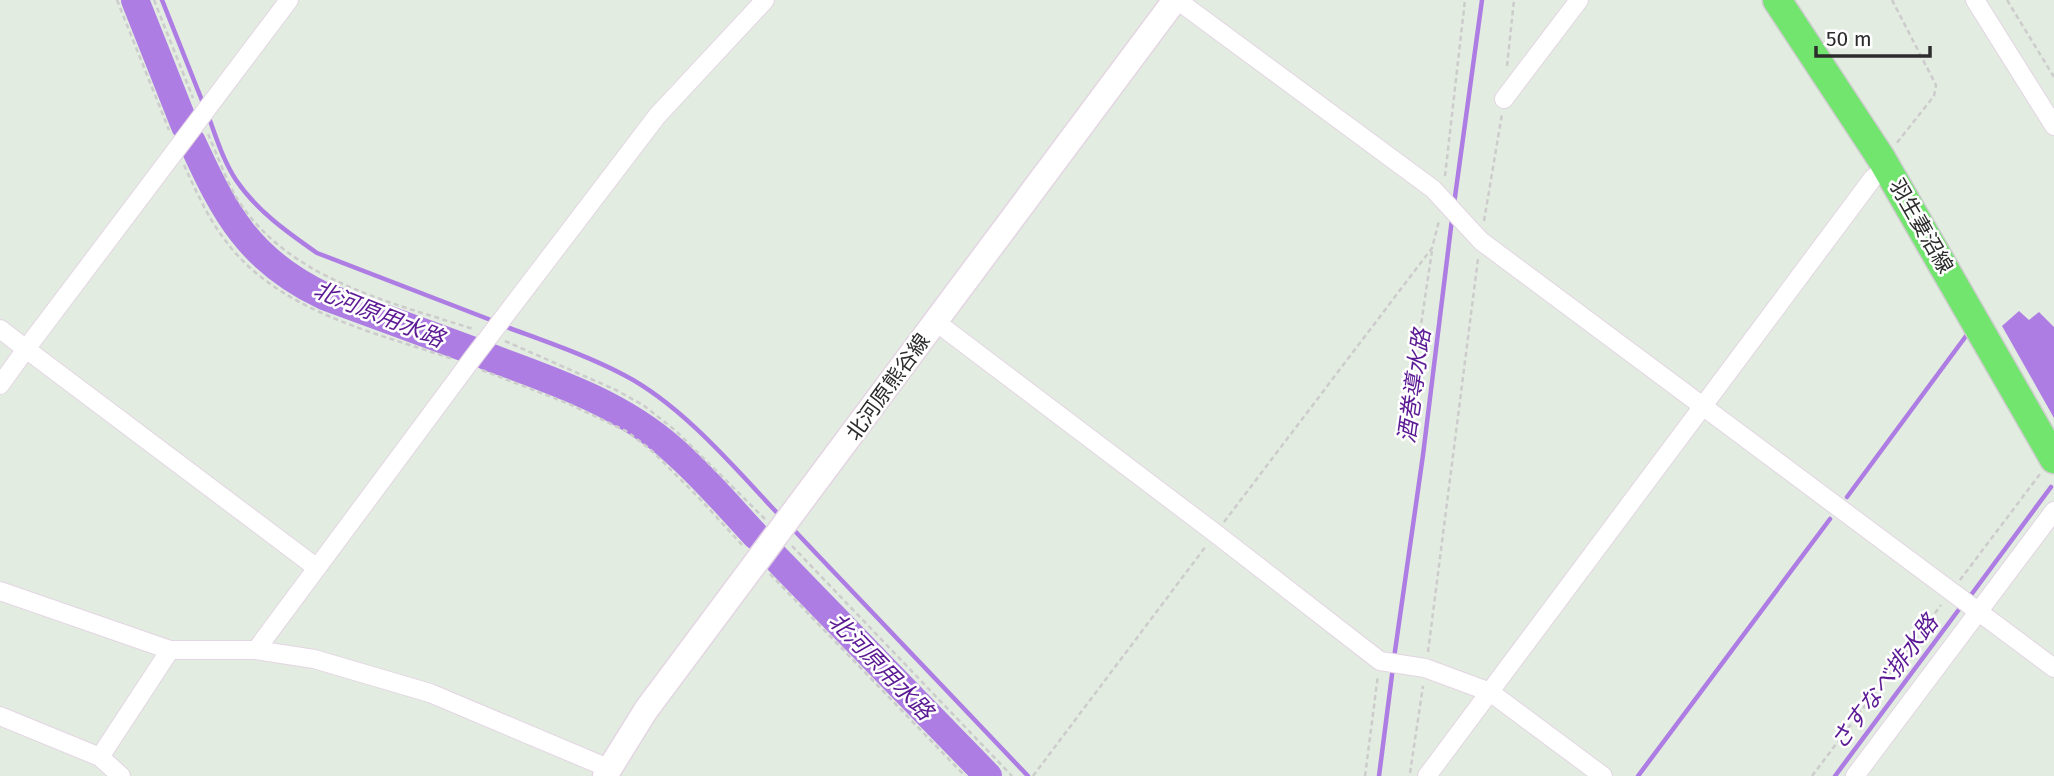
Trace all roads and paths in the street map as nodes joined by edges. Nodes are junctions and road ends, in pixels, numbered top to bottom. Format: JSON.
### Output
{"nodes":[{"id":1,"x":117,"y":0,"type":"edge"},
{"id":2,"x":154,"y":0,"type":"edge"},
{"id":3,"x":289,"y":0,"type":"edge"},
{"id":4,"x":765,"y":0,"type":"edge"},
{"id":5,"x":1176,"y":0,"type":"edge"},
{"id":6,"x":1465,"y":0,"type":"edge"},
{"id":7,"x":1514,"y":0,"type":"edge"},
{"id":8,"x":1579,"y":0,"type":"edge"},
{"id":9,"x":1777,"y":0,"type":"edge"},
{"id":10,"x":1892,"y":0,"type":"edge"},
{"id":11,"x":1975,"y":0,"type":"edge"},
{"id":12,"x":2007,"y":0,"type":"edge"},
{"id":13,"x":2054,"y":77,"type":"edge"},
{"id":14,"x":1504,"y":99,"type":"junction"},
{"id":15,"x":201,"y":117,"type":"junction"},
{"id":16,"x":2054,"y":126,"type":"edge"},
{"id":17,"x":176,"y":149,"type":"junction"},
{"id":18,"x":1884,"y":162,"type":"junction"},
{"id":19,"x":1445,"y":201,"type":"junction"},
{"id":20,"x":1481,"y":241,"type":"junction"},
{"id":21,"x":1432,"y":248,"type":"junction"},
{"id":22,"x":936,"y":322,"type":"junction"},
{"id":23,"x":0,"y":329,"type":"edge"},
{"id":24,"x":489,"y":337,"type":"junction"},
{"id":25,"x":26,"y":349,"type":"junction"},
{"id":26,"x":470,"y":362,"type":"junction"},
{"id":27,"x":1415,"y":365,"type":"dead end"},
{"id":28,"x":0,"y":385,"type":"edge"},
{"id":29,"x":1704,"y":406,"type":"junction"},
{"id":30,"x":2053,"y":458,"type":"edge"},
{"id":31,"x":2054,"y":511,"type":"edge"},
{"id":32,"x":780,"y":533,"type":"junction"},
{"id":33,"x":1216,"y":533,"type":"junction"},
{"id":34,"x":758,"y":561,"type":"junction"},
{"id":35,"x":317,"y":568,"type":"junction"},
{"id":36,"x":0,"y":591,"type":"edge"},
{"id":37,"x":1954,"y":595,"type":"junction"},
{"id":38,"x":1977,"y":611,"type":"junction"},
{"id":39,"x":170,"y":650,"type":"junction"},
{"id":40,"x":256,"y":650,"type":"junction"},
{"id":41,"x":1380,"y":661,"type":"junction"},
{"id":42,"x":1426,"y":668,"type":"junction"},
{"id":43,"x":2054,"y":668,"type":"edge"},
{"id":44,"x":1490,"y":692,"type":"junction"},
{"id":45,"x":0,"y":716,"type":"edge"},
{"id":46,"x":100,"y":757,"type":"junction"},
{"id":47,"x":607,"y":772,"type":"edge"},
{"id":48,"x":121,"y":776,"type":"edge"},
{"id":49,"x":965,"y":776,"type":"edge"},
{"id":50,"x":1012,"y":776,"type":"edge"},
{"id":51,"x":1033,"y":776,"type":"edge"},
{"id":52,"x":1365,"y":776,"type":"edge"},
{"id":53,"x":1409,"y":776,"type":"edge"},
{"id":54,"x":1427,"y":776,"type":"edge"},
{"id":55,"x":1603,"y":776,"type":"edge"},
{"id":56,"x":1812,"y":776,"type":"edge"},
{"id":57,"x":1855,"y":776,"type":"edge"}],
"edges":[{"from":1,"to":17,"type":"path"},
{"from":2,"to":15,"type":"path"},
{"from":3,"to":15,"type":"street"},
{"from":4,"to":24,"type":"street"},
{"from":5,"to":19,"type":"street"},
{"from":5,"to":22,"type":"main road","name":"北河原熊谷線"},
{"from":6,"to":19,"type":"path"},
{"from":7,"to":14,"type":"path"},
{"from":8,"to":14,"type":"street"},
{"from":9,"to":18,"type":"main road","name":"羽生妻沼線"},
{"from":10,"to":18,"type":"path"},
{"from":11,"to":16,"type":"street"},
{"from":12,"to":13,"type":"path"},
{"from":14,"to":20,"type":"path"},
{"from":15,"to":17,"type":"street"},
{"from":15,"to":24,"type":"path"},
{"from":17,"to":25,"type":"street"},
{"from":17,"to":26,"type":"path"},
{"from":18,"to":29,"type":"street"},
{"from":18,"to":30,"type":"main road","name":"羽生妻沼線"},
{"from":19,"to":20,"type":"street"},
{"from":19,"to":21,"type":"path"},
{"from":20,"to":29,"type":"street"},
{"from":20,"to":42,"type":"path"},
{"from":21,"to":27,"type":"path"},
{"from":21,"to":33,"type":"path"},
{"from":22,"to":32,"type":"main road","name":"北河原熊谷線"},
{"from":22,"to":33,"type":"street"},
{"from":23,"to":25,"type":"street"},
{"from":24,"to":26,"type":"street"},
{"from":24,"to":32,"type":"path"},
{"from":25,"to":28,"type":"street"},
{"from":25,"to":35,"type":"street"},
{"from":26,"to":34,"type":"path"},
{"from":26,"to":35,"type":"street"},
{"from":29,"to":37,"type":"street"},
{"from":29,"to":44,"type":"street"},
{"from":30,"to":37,"type":"path"},
{"from":31,"to":38,"type":"street"},
{"from":32,"to":34,"type":"main road","name":"北河原熊谷線"},
{"from":32,"to":50,"type":"path"},
{"from":33,"to":41,"type":"street"},
{"from":33,"to":51,"type":"path"},
{"from":34,"to":47,"type":"main road","name":"北河原熊谷線"},
{"from":34,"to":49,"type":"path"},
{"from":35,"to":40,"type":"street"},
{"from":36,"to":39,"type":"street"},
{"from":37,"to":38,"type":"street"},
{"from":37,"to":56,"type":"path"},
{"from":38,"to":43,"type":"street"},
{"from":38,"to":57,"type":"street"},
{"from":39,"to":40,"type":"street"},
{"from":39,"to":46,"type":"street"},
{"from":40,"to":47,"type":"street"},
{"from":41,"to":42,"type":"street"},
{"from":41,"to":52,"type":"path"},
{"from":42,"to":44,"type":"street"},
{"from":42,"to":53,"type":"path"},
{"from":44,"to":54,"type":"street"},
{"from":44,"to":55,"type":"street"},
{"from":45,"to":46,"type":"street"},
{"from":46,"to":48,"type":"street"}]}
